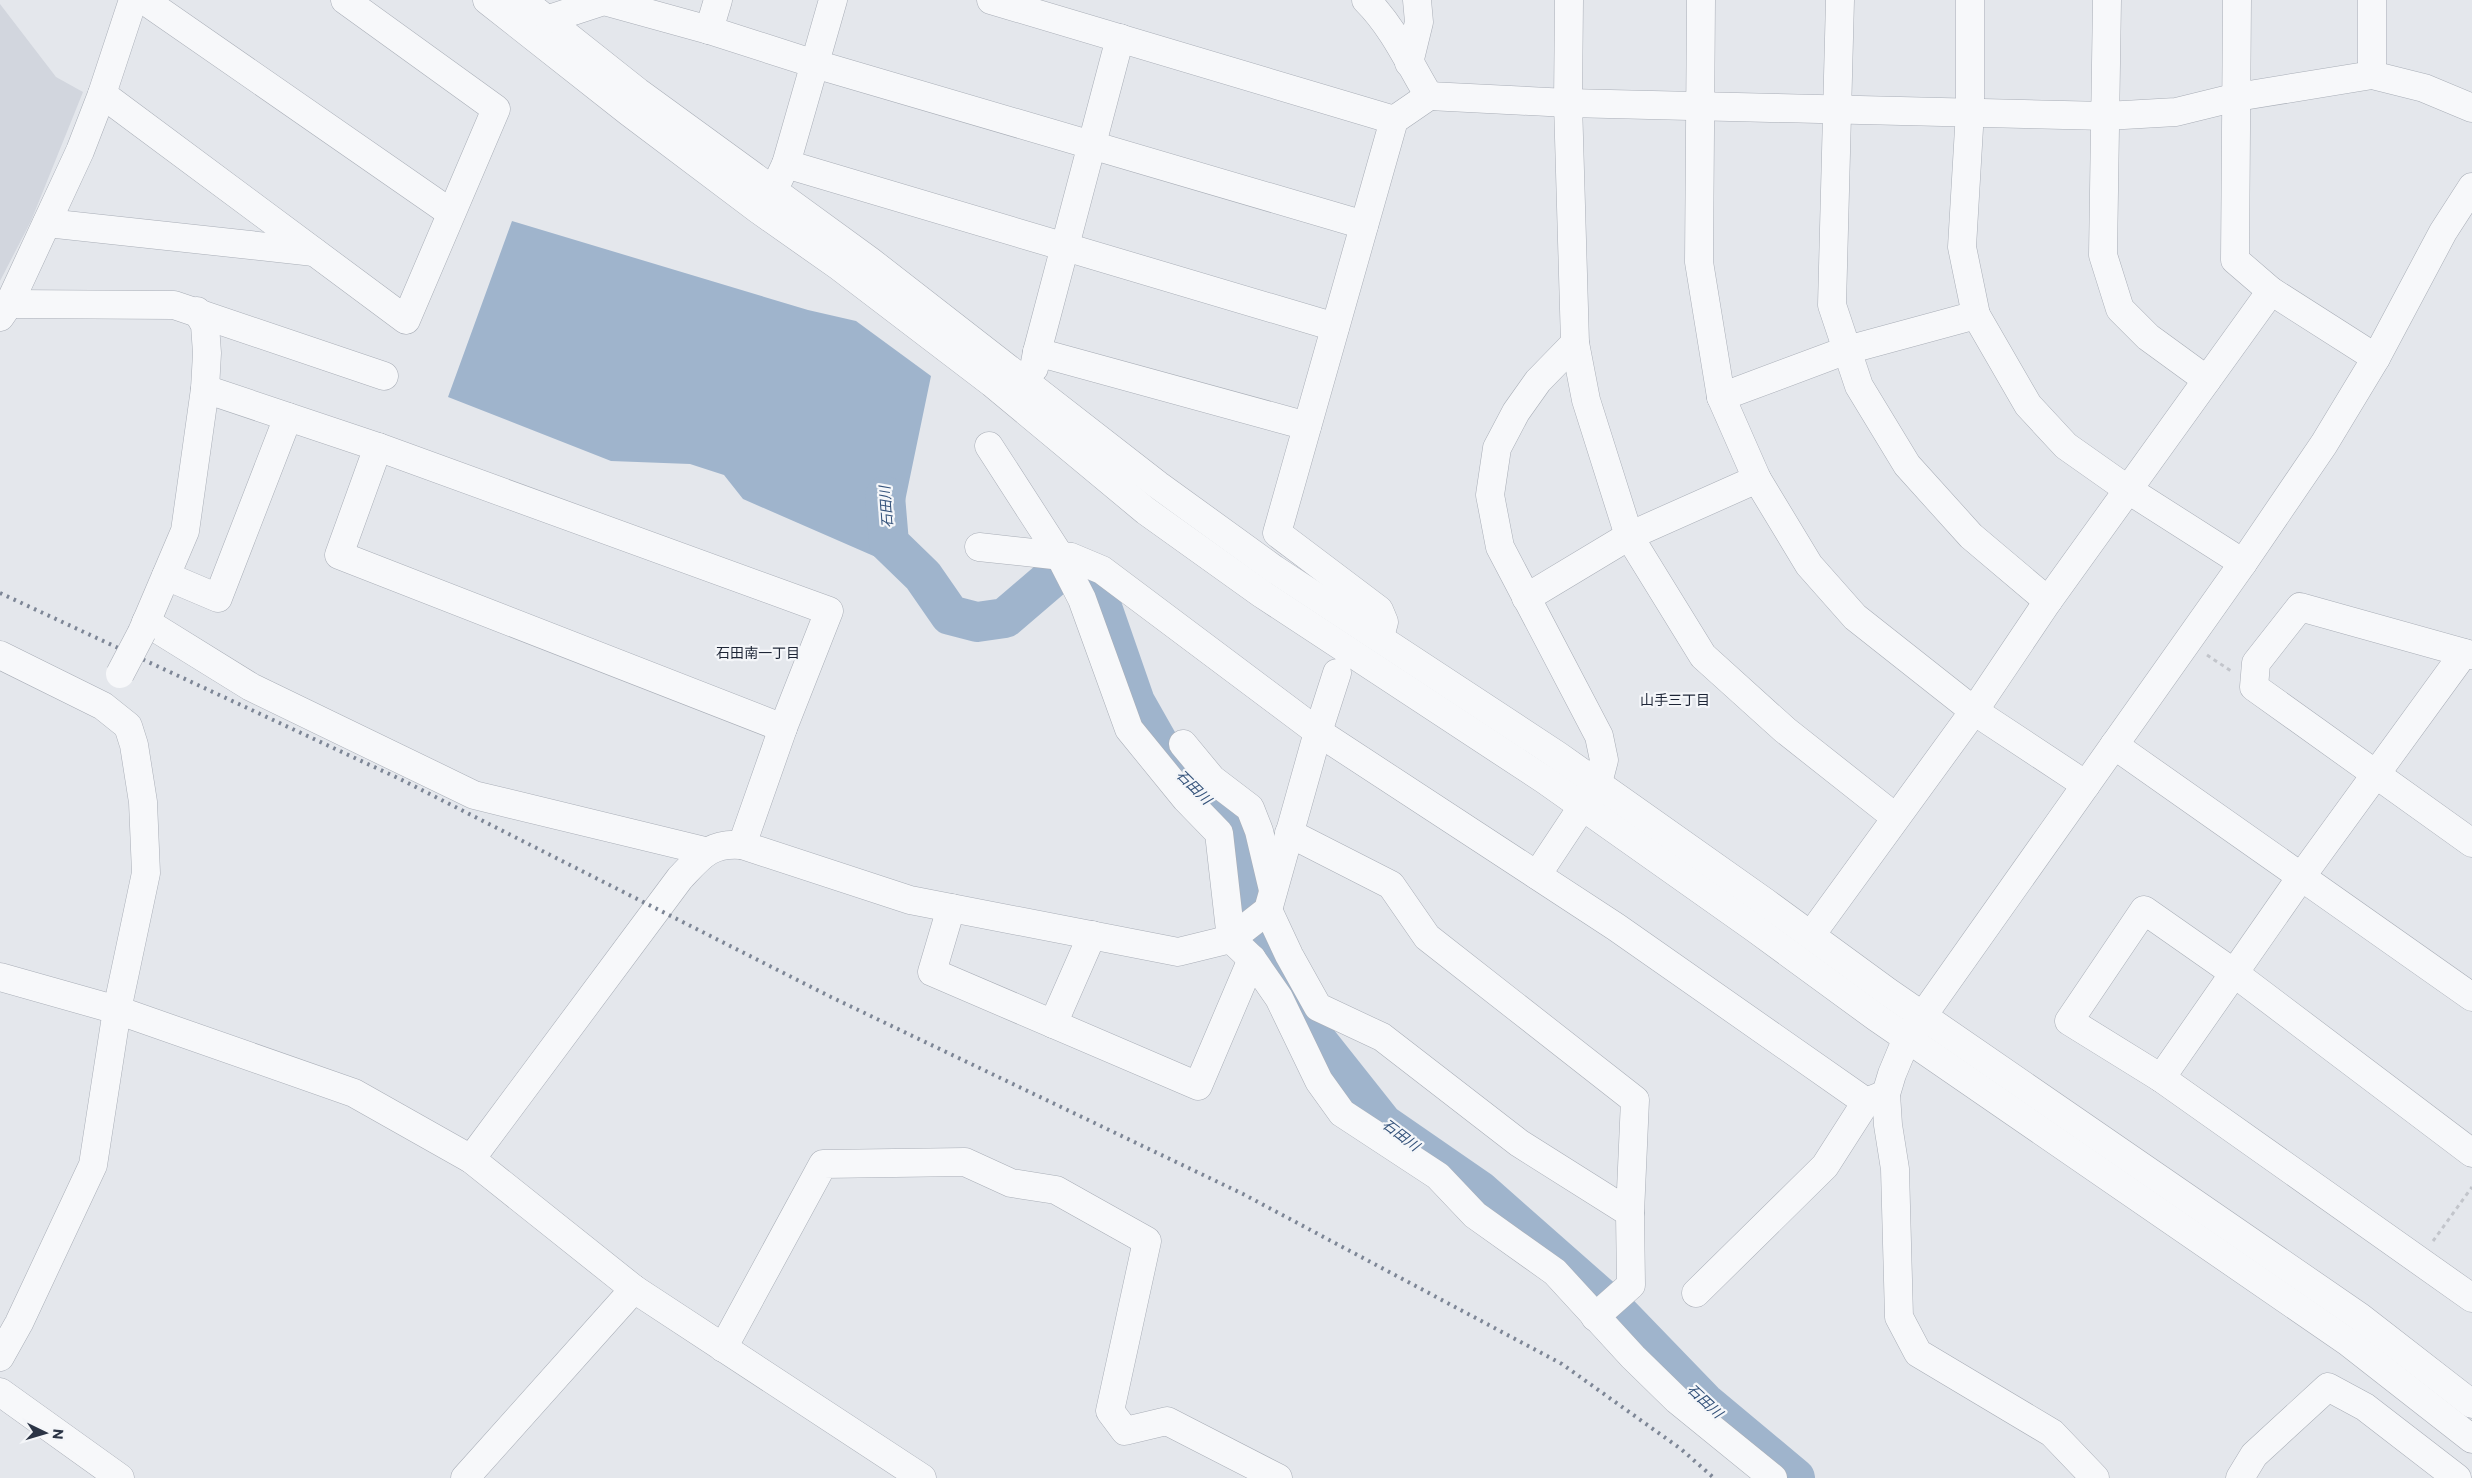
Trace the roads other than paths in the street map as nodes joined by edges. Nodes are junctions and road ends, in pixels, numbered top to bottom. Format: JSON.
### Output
{"nodes":[{"id":1,"x":133,"y":0,"type":"edge"},
{"id":2,"x":144,"y":0,"type":"edge"},
{"id":3,"x":345,"y":0,"type":"edge"},
{"id":4,"x":487,"y":0,"type":"edge"},
{"id":5,"x":522,"y":0,"type":"edge"},
{"id":6,"x":718,"y":0,"type":"edge"},
{"id":7,"x":833,"y":0,"type":"edge"},
{"id":8,"x":991,"y":0,"type":"edge"},
{"id":9,"x":1366,"y":0,"type":"edge"},
{"id":10,"x":1417,"y":0,"type":"edge"},
{"id":11,"x":1570,"y":0,"type":"edge"},
{"id":12,"x":1701,"y":0,"type":"edge"},
{"id":13,"x":1840,"y":0,"type":"edge"},
{"id":14,"x":1970,"y":0,"type":"edge"},
{"id":15,"x":2107,"y":0,"type":"edge"},
{"id":16,"x":2237,"y":0,"type":"edge"},
{"id":17,"x":2372,"y":0,"type":"edge"},
{"id":18,"x":605,"y":1,"type":"edge"},
{"id":19,"x":549,"y":19,"type":"junction"},
{"id":20,"x":709,"y":30,"type":"junction"},
{"id":21,"x":1120,"y":38,"type":"junction"},
{"id":22,"x":815,"y":64,"type":"junction"},
{"id":23,"x":1409,"y":64,"type":"junction"},
{"id":24,"x":2372,"y":74,"type":"junction"},
{"id":25,"x":102,"y":94,"type":"junction"},
{"id":26,"x":1429,"y":96,"type":"junction"},
{"id":27,"x":2237,"y":97,"type":"junction"},
{"id":28,"x":1568,"y":103,"type":"junction"},
{"id":29,"x":1699,"y":107,"type":"junction"},
{"id":30,"x":2472,"y":108,"type":"edge"},
{"id":31,"x":1837,"y":110,"type":"junction"},
{"id":32,"x":1970,"y":111,"type":"junction"},
{"id":33,"x":2106,"y":116,"type":"junction"},
{"id":34,"x":1394,"y":120,"type":"junction"},
{"id":35,"x":1092,"y":145,"type":"junction"},
{"id":36,"x":786,"y":164,"type":"junction"},
{"id":37,"x":2472,"y":187,"type":"edge"},
{"id":38,"x":766,"y":200,"type":"junction"},
{"id":39,"x":451,"y":213,"type":"junction"},
{"id":40,"x":47,"y":223,"type":"junction"},
{"id":41,"x":1364,"y":225,"type":"junction"},
{"id":42,"x":1066,"y":247,"type":"junction"},
{"id":43,"x":316,"y":252,"type":"junction"},
{"id":44,"x":2271,"y":291,"type":"junction"},
{"id":45,"x":4,"y":310,"type":"edge"},
{"id":46,"x":197,"y":311,"type":"junction"},
{"id":47,"x":1976,"y":315,"type":"junction"},
{"id":48,"x":1335,"y":327,"type":"junction"},
{"id":49,"x":1575,"y":343,"type":"junction"},
{"id":50,"x":1847,"y":350,"type":"junction"},
{"id":51,"x":1037,"y":352,"type":"junction"},
{"id":52,"x":2376,"y":358,"type":"junction"},
{"id":53,"x":384,"y":376,"type":"dead end"},
{"id":54,"x":2206,"y":380,"type":"junction"},
{"id":55,"x":1026,"y":383,"type":"junction"},
{"id":56,"x":205,"y":389,"type":"junction"},
{"id":57,"x":1721,"y":397,"type":"junction"},
{"id":58,"x":288,"y":417,"type":"junction"},
{"id":59,"x":1307,"y":426,"type":"junction"},
{"id":60,"x":989,"y":446,"type":"dead end"},
{"id":61,"x":378,"y":447,"type":"junction"},
{"id":62,"x":1757,"y":479,"type":"junction"},
{"id":63,"x":2127,"y":489,"type":"junction"},
{"id":64,"x":1629,"y":536,"type":"junction"},
{"id":65,"x":979,"y":548,"type":"dead end"},
{"id":66,"x":1060,"y":556,"type":"junction"},
{"id":67,"x":2243,"y":563,"type":"junction"},
{"id":68,"x":166,"y":576,"type":"junction"},
{"id":69,"x":1526,"y":598,"type":"junction"},
{"id":70,"x":2048,"y":601,"type":"junction"},
{"id":71,"x":144,"y":627,"type":"junction"},
{"id":72,"x":1380,"y":637,"type":"junction"},
{"id":73,"x":2468,"y":654,"type":"edge"},
{"id":74,"x":0,"y":655,"type":"edge"},
{"id":75,"x":1337,"y":673,"type":"dead end"},
{"id":76,"x":103,"y":706,"type":"junction"},
{"id":77,"x":1974,"y":710,"type":"junction"},
{"id":78,"x":783,"y":728,"type":"junction"},
{"id":79,"x":1318,"y":732,"type":"junction"},
{"id":80,"x":1182,"y":744,"type":"dead end"},
{"id":81,"x":2114,"y":745,"type":"junction"},
{"id":82,"x":2375,"y":775,"type":"junction"},
{"id":83,"x":1598,"y":783,"type":"junction"},
{"id":84,"x":2086,"y":785,"type":"junction"},
{"id":85,"x":1583,"y":807,"type":"junction"},
{"id":86,"x":1895,"y":816,"type":"junction"},
{"id":87,"x":1290,"y":833,"type":"junction"},
{"id":88,"x":2471,"y":839,"type":"edge"},
{"id":89,"x":742,"y":845,"type":"junction"},
{"id":90,"x":706,"y":850,"type":"junction"},
{"id":91,"x":1537,"y":875,"type":"junction"},
{"id":92,"x":2301,"y":877,"type":"junction"},
{"id":93,"x":1271,"y":900,"type":"junction"},
{"id":94,"x":951,"y":908,"type":"junction"},
{"id":95,"x":1092,"y":935,"type":"junction"},
{"id":96,"x":1811,"y":935,"type":"junction"},
{"id":97,"x":1231,"y":939,"type":"junction"},
{"id":98,"x":1252,"y":959,"type":"junction"},
{"id":99,"x":2234,"y":973,"type":"junction"},
{"id":100,"x":0,"y":977,"type":"edge"},
{"id":101,"x":29,"y":985,"type":"junction"},
{"id":102,"x":0,"y":991,"type":"edge"},
{"id":103,"x":2472,"y":997,"type":"edge"},
{"id":104,"x":1279,"y":998,"type":"junction"},
{"id":105,"x":1318,"y":1007,"type":"junction"},
{"id":106,"x":117,"y":1010,"type":"junction"},
{"id":107,"x":1924,"y":1015,"type":"junction"},
{"id":108,"x":1053,"y":1024,"type":"junction"},
{"id":109,"x":1907,"y":1038,"type":"junction"},
{"id":110,"x":2161,"y":1078,"type":"junction"},
{"id":111,"x":1876,"y":1098,"type":"junction"},
{"id":112,"x":2472,"y":1153,"type":"edge"},
{"id":113,"x":471,"y":1159,"type":"junction"},
{"id":114,"x":1630,"y":1213,"type":"junction"},
{"id":115,"x":634,"y":1289,"type":"junction"},
{"id":116,"x":1696,"y":1293,"type":"dead end"},
{"id":117,"x":2472,"y":1298,"type":"edge"},
{"id":118,"x":1595,"y":1316,"type":"junction"},
{"id":119,"x":723,"y":1348,"type":"junction"},
{"id":120,"x":0,"y":1356,"type":"edge"},
{"id":121,"x":0,"y":1392,"type":"edge"},
{"id":122,"x":2472,"y":1404,"type":"edge"},
{"id":123,"x":2472,"y":1439,"type":"edge"},
{"id":124,"x":120,"y":1478,"type":"edge"},
{"id":125,"x":466,"y":1478,"type":"edge"},
{"id":126,"x":922,"y":1478,"type":"edge"},
{"id":127,"x":1278,"y":1478,"type":"edge"},
{"id":128,"x":1773,"y":1478,"type":"edge"},
{"id":129,"x":2095,"y":1478,"type":"edge"},
{"id":130,"x":2240,"y":1478,"type":"edge"},
{"id":131,"x":2457,"y":1478,"type":"edge"}],
"edges":[{"from":1,"to":25,"type":"street"},
{"from":2,"to":39,"type":"street"},
{"from":3,"to":39,"type":"street"},
{"from":4,"to":38,"type":"street"},
{"from":5,"to":19,"type":"street"},
{"from":6,"to":20,"type":"street"},
{"from":7,"to":22,"type":"street"},
{"from":8,"to":21,"type":"street"},
{"from":9,"to":23,"type":"street"},
{"from":10,"to":23,"type":"street"},
{"from":11,"to":28,"type":"street"},
{"from":12,"to":29,"type":"street"},
{"from":13,"to":31,"type":"street"},
{"from":14,"to":32,"type":"street"},
{"from":15,"to":33,"type":"street"},
{"from":16,"to":27,"type":"street"},
{"from":17,"to":24,"type":"street"},
{"from":18,"to":19,"type":"street"},
{"from":18,"to":20,"type":"street"},
{"from":19,"to":38,"type":"street"},
{"from":20,"to":22,"type":"street"},
{"from":21,"to":34,"type":"street"},
{"from":21,"to":35,"type":"street"},
{"from":22,"to":35,"type":"street"},
{"from":22,"to":36,"type":"street"},
{"from":23,"to":26,"type":"street"},
{"from":24,"to":27,"type":"street"},
{"from":24,"to":30,"type":"street"},
{"from":25,"to":40,"type":"street"},
{"from":25,"to":43,"type":"street"},
{"from":26,"to":28,"type":"street"},
{"from":26,"to":34,"type":"street"},
{"from":27,"to":33,"type":"street"},
{"from":27,"to":44,"type":"street"},
{"from":28,"to":29,"type":"street"},
{"from":28,"to":49,"type":"street"},
{"from":29,"to":31,"type":"street"},
{"from":29,"to":57,"type":"street"},
{"from":31,"to":32,"type":"street"},
{"from":31,"to":50,"type":"street"},
{"from":32,"to":33,"type":"street"},
{"from":32,"to":47,"type":"street"},
{"from":33,"to":54,"type":"street"},
{"from":34,"to":41,"type":"street"},
{"from":35,"to":41,"type":"street"},
{"from":35,"to":42,"type":"street"},
{"from":36,"to":38,"type":"street"},
{"from":36,"to":42,"type":"street"},
{"from":37,"to":52,"type":"street"},
{"from":38,"to":55,"type":"street"},
{"from":38,"to":85,"type":"street"},
{"from":39,"to":43,"type":"street"},
{"from":40,"to":43,"type":"street"},
{"from":40,"to":45,"type":"street"},
{"from":41,"to":48,"type":"street"},
{"from":42,"to":48,"type":"street"},
{"from":42,"to":51,"type":"street"},
{"from":44,"to":52,"type":"street"},
{"from":44,"to":54,"type":"street"},
{"from":45,"to":46,"type":"street"},
{"from":46,"to":53,"type":"street"},
{"from":46,"to":56,"type":"street"},
{"from":47,"to":50,"type":"street"},
{"from":47,"to":63,"type":"street"},
{"from":48,"to":59,"type":"street"},
{"from":49,"to":64,"type":"street"},
{"from":49,"to":69,"type":"street"},
{"from":50,"to":57,"type":"street"},
{"from":50,"to":70,"type":"street"},
{"from":51,"to":55,"type":"street"},
{"from":51,"to":59,"type":"street"},
{"from":52,"to":67,"type":"street"},
{"from":54,"to":63,"type":"street"},
{"from":55,"to":72,"type":"street"},
{"from":56,"to":58,"type":"street"},
{"from":56,"to":68,"type":"street"},
{"from":57,"to":62,"type":"street"},
{"from":58,"to":61,"type":"street"},
{"from":58,"to":68,"type":"street"},
{"from":59,"to":72,"type":"street"},
{"from":60,"to":66,"type":"street"},
{"from":61,"to":78,"type":"street"},
{"from":61,"to":78,"type":"street"},
{"from":62,"to":64,"type":"street"},
{"from":62,"to":77,"type":"street"},
{"from":63,"to":67,"type":"street"},
{"from":63,"to":70,"type":"street"},
{"from":64,"to":69,"type":"street"},
{"from":64,"to":86,"type":"street"},
{"from":65,"to":66,"type":"street"},
{"from":66,"to":79,"type":"street"},
{"from":66,"to":97,"type":"street"},
{"from":67,"to":81,"type":"street"},
{"from":68,"to":71,"type":"street"},
{"from":69,"to":83,"type":"street"},
{"from":70,"to":77,"type":"street"},
{"from":71,"to":76,"type":"street","bridge":true},
{"from":71,"to":90,"type":"street"},
{"from":72,"to":83,"type":"street"},
{"from":73,"to":82,"type":"street"},
{"from":73,"to":82,"type":"street"},
{"from":74,"to":76,"type":"street"},
{"from":75,"to":79,"type":"street"},
{"from":76,"to":106,"type":"street"},
{"from":77,"to":84,"type":"street"},
{"from":77,"to":86,"type":"street"},
{"from":78,"to":89,"type":"street"},
{"from":79,"to":87,"type":"street"},
{"from":79,"to":91,"type":"street"},
{"from":80,"to":93,"type":"street"},
{"from":81,"to":84,"type":"street"},
{"from":81,"to":92,"type":"street"},
{"from":82,"to":88,"type":"street"},
{"from":82,"to":92,"type":"street"},
{"from":83,"to":85,"type":"street"},
{"from":83,"to":96,"type":"street"},
{"from":84,"to":107,"type":"street"},
{"from":85,"to":91,"type":"street"},
{"from":85,"to":109,"type":"street"},
{"from":86,"to":96,"type":"street"},
{"from":87,"to":93,"type":"street"},
{"from":87,"to":114,"type":"street"},
{"from":89,"to":90,"type":"street"},
{"from":89,"to":94,"type":"street"},
{"from":90,"to":113,"type":"street"},
{"from":91,"to":111,"type":"street"},
{"from":92,"to":99,"type":"street"},
{"from":92,"to":103,"type":"street"},
{"from":93,"to":97,"type":"street"},
{"from":93,"to":105,"type":"street"},
{"from":94,"to":95,"type":"street"},
{"from":94,"to":108,"type":"street"},
{"from":95,"to":97,"type":"street"},
{"from":95,"to":108,"type":"street"},
{"from":96,"to":107,"type":"street"},
{"from":97,"to":98,"type":"street"},
{"from":98,"to":104,"type":"street"},
{"from":98,"to":108,"type":"street"},
{"from":99,"to":110,"type":"street"},
{"from":99,"to":110,"type":"street"},
{"from":99,"to":112,"type":"street"},
{"from":100,"to":101,"type":"street"},
{"from":101,"to":102,"type":"street"},
{"from":101,"to":106,"type":"street"},
{"from":104,"to":105,"type":"street"},
{"from":104,"to":118,"type":"street"},
{"from":105,"to":114,"type":"street"},
{"from":106,"to":113,"type":"street"},
{"from":106,"to":120,"type":"street"},
{"from":107,"to":109,"type":"street"},
{"from":107,"to":122,"type":"street"},
{"from":109,"to":111,"type":"street"},
{"from":109,"to":123,"type":"street"},
{"from":110,"to":117,"type":"street"},
{"from":111,"to":116,"type":"street"},
{"from":111,"to":129,"type":"street"},
{"from":113,"to":115,"type":"street"},
{"from":114,"to":118,"type":"street"},
{"from":115,"to":119,"type":"street"},
{"from":115,"to":125,"type":"street"},
{"from":118,"to":128,"type":"street"},
{"from":119,"to":126,"type":"street"},
{"from":119,"to":127,"type":"street"},
{"from":121,"to":124,"type":"street"},
{"from":130,"to":131,"type":"street"}]}
